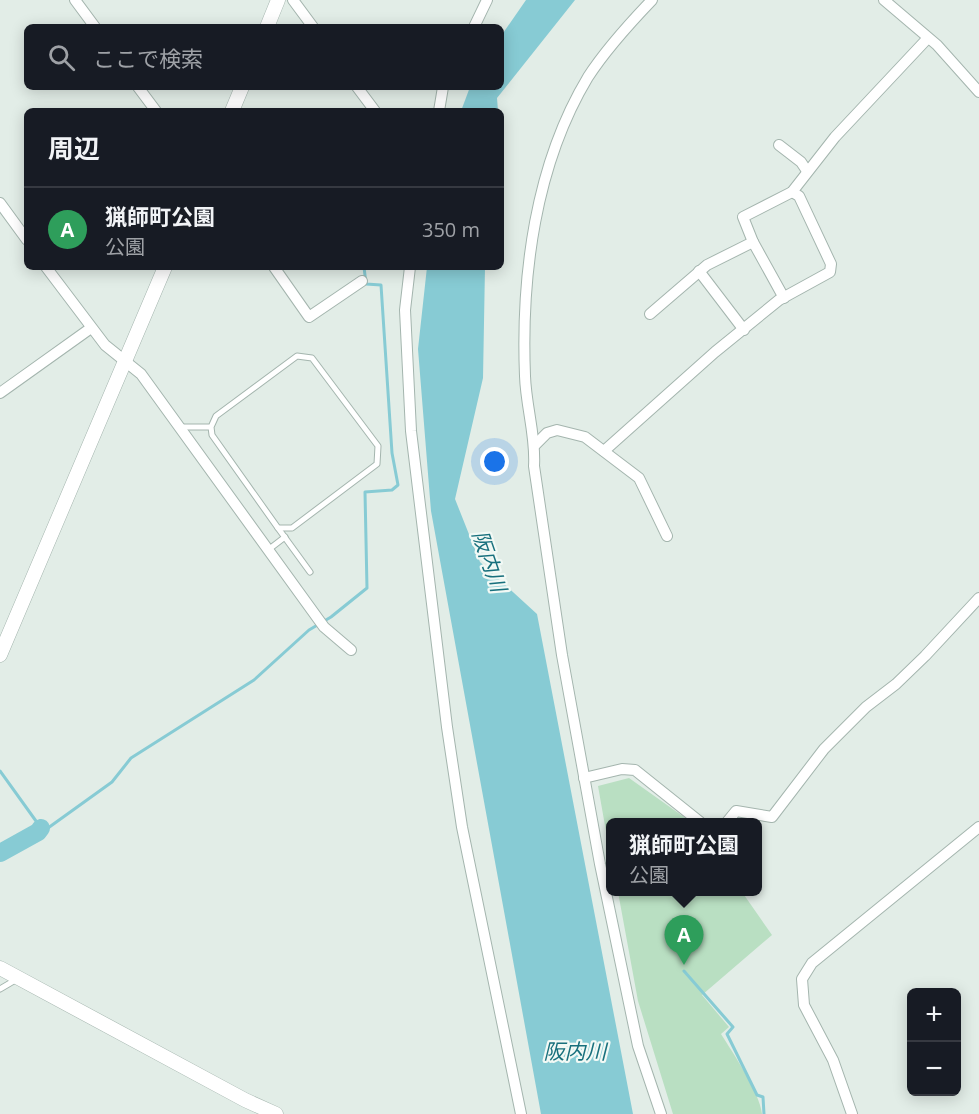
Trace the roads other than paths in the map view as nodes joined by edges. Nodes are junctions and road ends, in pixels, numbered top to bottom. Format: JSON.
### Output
{"nodes":[{"id":1,"x":75,"y":0,"type":"edge"},
{"id":2,"x":278,"y":0,"type":"edge"},
{"id":3,"x":293,"y":0,"type":"edge"},
{"id":4,"x":487,"y":0,"type":"edge"},
{"id":5,"x":651,"y":0,"type":"edge"},
{"id":6,"x":884,"y":0,"type":"edge"},
{"id":7,"x":93,"y":24,"type":"edge"},
{"id":8,"x":268,"y":24,"type":"edge"},
{"id":9,"x":311,"y":24,"type":"edge"},
{"id":10,"x":475,"y":24,"type":"edge"},
{"id":11,"x":927,"y":39,"type":"junction"},
{"id":12,"x":140,"y":90,"type":"edge"},
{"id":13,"x":241,"y":90,"type":"edge"},
{"id":14,"x":359,"y":90,"type":"edge"},
{"id":15,"x":442,"y":90,"type":"edge"},
{"id":16,"x":979,"y":92,"type":"edge"},
{"id":17,"x":154,"y":108,"type":"edge"},
{"id":18,"x":233,"y":108,"type":"edge"},
{"id":19,"x":373,"y":108,"type":"edge"},
{"id":20,"x":440,"y":108,"type":"edge"},
{"id":21,"x":779,"y":145,"type":"dead end"},
{"id":22,"x":807,"y":171,"type":"junction"},
{"id":23,"x":792,"y":192,"type":"junction"},
{"id":24,"x":0,"y":203,"type":"edge"},
{"id":25,"x":24,"y":236,"type":"edge"},
{"id":26,"x":753,"y":242,"type":"junction"},
{"id":27,"x":48,"y":270,"type":"edge"},
{"id":28,"x":164,"y":270,"type":"edge"},
{"id":29,"x":276,"y":270,"type":"edge"},
{"id":30,"x":410,"y":270,"type":"edge"},
{"id":31,"x":699,"y":271,"type":"junction"},
{"id":32,"x":362,"y":281,"type":"dead end"},
{"id":33,"x":784,"y":298,"type":"junction"},
{"id":34,"x":650,"y":314,"type":"dead end"},
{"id":35,"x":91,"y":328,"type":"junction"},
{"id":36,"x":744,"y":330,"type":"junction"},
{"id":37,"x":125,"y":359,"type":"junction"},
{"id":38,"x":0,"y":393,"type":"edge"},
{"id":39,"x":179,"y":427,"type":"junction"},
{"id":40,"x":211,"y":427,"type":"junction"},
{"id":41,"x":536,"y":445,"type":"junction"},
{"id":42,"x":604,"y":451,"type":"junction"},
{"id":43,"x":278,"y":528,"type":"junction"},
{"id":44,"x":666,"y":536,"type":"dead end"},
{"id":45,"x":285,"y":537,"type":"junction"},
{"id":46,"x":268,"y":550,"type":"junction"},
{"id":47,"x":310,"y":572,"type":"dead end"},
{"id":48,"x":979,"y":597,"type":"edge"},
{"id":49,"x":351,"y":650,"type":"dead end"},
{"id":50,"x":0,"y":655,"type":"edge"},
{"id":51,"x":584,"y":778,"type":"junction"},
{"id":52,"x":695,"y":818,"type":"edge"},
{"id":53,"x":730,"y":818,"type":"edge"},
{"id":54,"x":979,"y":827,"type":"edge"},
{"id":55,"x":606,"y":887,"type":"edge"},
{"id":56,"x":608,"y":896,"type":"edge"},
{"id":57,"x":0,"y":968,"type":"edge"},
{"id":58,"x":19,"y":978,"type":"junction"},
{"id":59,"x":0,"y":989,"type":"edge"},
{"id":60,"x":276,"y":1114,"type":"edge"},
{"id":61,"x":521,"y":1114,"type":"edge"},
{"id":62,"x":661,"y":1114,"type":"edge"},
{"id":63,"x":852,"y":1114,"type":"edge"}],
"edges":[{"from":1,"to":7,"type":"street"},
{"from":2,"to":8,"type":"street"},
{"from":3,"to":9,"type":"street"},
{"from":4,"to":10,"type":"street"},
{"from":5,"to":41,"type":"street"},
{"from":6,"to":11,"type":"street"},
{"from":11,"to":16,"type":"street"},
{"from":11,"to":22,"type":"street"},
{"from":12,"to":17,"type":"street"},
{"from":13,"to":18,"type":"street"},
{"from":14,"to":19,"type":"street"},
{"from":15,"to":20,"type":"street"},
{"from":21,"to":22,"type":"street"},
{"from":22,"to":23,"type":"street"},
{"from":23,"to":26,"type":"street"},
{"from":23,"to":33,"type":"street"},
{"from":24,"to":25,"type":"street"},
{"from":26,"to":31,"type":"street"},
{"from":26,"to":33,"type":"street"},
{"from":27,"to":35,"type":"street"},
{"from":28,"to":37,"type":"street"},
{"from":29,"to":32,"type":"street"},
{"from":30,"to":61,"type":"street"},
{"from":31,"to":34,"type":"street"},
{"from":31,"to":36,"type":"street"},
{"from":33,"to":36,"type":"street"},
{"from":35,"to":37,"type":"street"},
{"from":35,"to":38,"type":"street"},
{"from":36,"to":42,"type":"street"},
{"from":37,"to":39,"type":"street"},
{"from":37,"to":50,"type":"street"},
{"from":39,"to":40,"type":"lane"},
{"from":39,"to":46,"type":"street"},
{"from":40,"to":43,"type":"lane"},
{"from":40,"to":43,"type":"lane"},
{"from":41,"to":42,"type":"street"},
{"from":41,"to":51,"type":"street"},
{"from":42,"to":44,"type":"street"},
{"from":43,"to":45,"type":"lane"},
{"from":45,"to":46,"type":"lane"},
{"from":45,"to":47,"type":"lane"},
{"from":46,"to":49,"type":"street"},
{"from":48,"to":53,"type":"street"},
{"from":51,"to":52,"type":"street"},
{"from":51,"to":55,"type":"street"},
{"from":54,"to":63,"type":"street"},
{"from":56,"to":62,"type":"street"},
{"from":57,"to":58,"type":"street"},
{"from":58,"to":59,"type":"lane"},
{"from":58,"to":60,"type":"street"}]}
